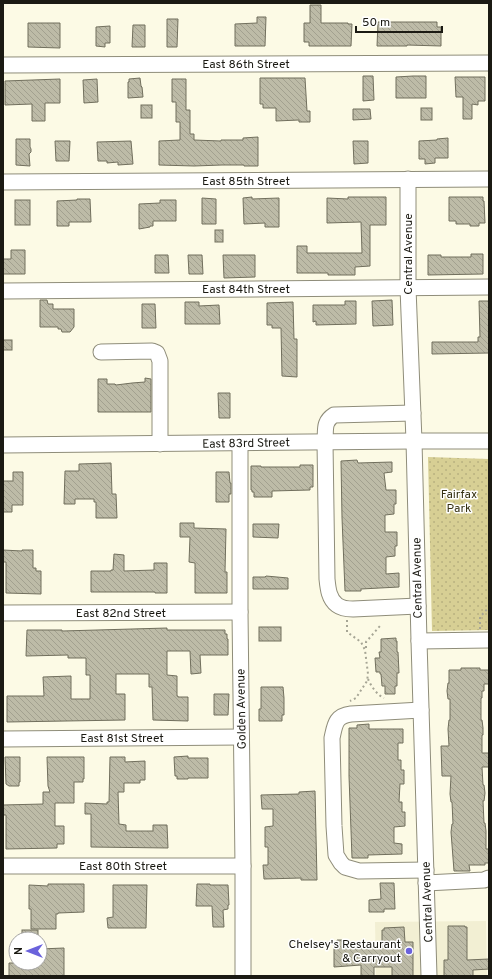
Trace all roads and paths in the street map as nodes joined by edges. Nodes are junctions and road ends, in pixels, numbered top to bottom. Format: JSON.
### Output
{"nodes":[{"id":1,"x":489,"y":63,"type":"edge"},
{"id":2,"x":3,"y":65,"type":"edge"},
{"id":3,"x":408,"y":179,"type":"junction"},
{"id":4,"x":489,"y":179,"type":"edge"},
{"id":5,"x":3,"y":182,"type":"edge"},
{"id":6,"x":489,"y":287,"type":"edge"},
{"id":7,"x":408,"y":288,"type":"junction"},
{"id":8,"x":3,"y":291,"type":"edge"},
{"id":9,"x":101,"y":352,"type":"dead end"},
{"id":10,"x":413,"y":413,"type":"junction"},
{"id":11,"x":414,"y":441,"type":"junction"},
{"id":12,"x":489,"y":441,"type":"edge"},
{"id":13,"x":325,"y":442,"type":"junction"},
{"id":14,"x":240,"y":443,"type":"junction"},
{"id":15,"x":160,"y":444,"type":"junction"},
{"id":16,"x":3,"y":445,"type":"edge"},
{"id":17,"x":418,"y":606,"type":"junction"},
{"id":18,"x":489,"y":607,"type":"edge"},
{"id":19,"x":240,"y":612,"type":"junction"},
{"id":20,"x":3,"y":613,"type":"edge"},
{"id":21,"x":346,"y":615,"type":"dead end"},
{"id":22,"x":380,"y":626,"type":"dead end"},
{"id":23,"x":484,"y":636,"type":"edge"},
{"id":24,"x":419,"y":641,"type":"junction"},
{"id":25,"x":365,"y":650,"type":"junction"},
{"id":26,"x":368,"y":677,"type":"junction"},
{"id":27,"x":386,"y":699,"type":"dead end"},
{"id":28,"x":350,"y":707,"type":"dead end"},
{"id":29,"x":421,"y":710,"type":"junction"},
{"id":30,"x":241,"y":736,"type":"junction"},
{"id":31,"x":3,"y":739,"type":"edge"},
{"id":32,"x":3,"y":866,"type":"edge"},
{"id":33,"x":243,"y":866,"type":"junction"},
{"id":34,"x":426,"y":876,"type":"junction"},
{"id":35,"x":489,"y":878,"type":"edge"},
{"id":36,"x":243,"y":976,"type":"edge"},
{"id":37,"x":429,"y":976,"type":"edge"}],
"edges":[{"from":1,"to":2,"type":"street","name":"East 86th Street"},
{"from":3,"to":4,"type":"street","name":"East 85th Street"},
{"from":3,"to":5,"type":"street","name":"East 85th Street"},
{"from":3,"to":7,"type":"street","name":"Central Avenue"},
{"from":6,"to":7,"type":"street","name":"East 84th Street"},
{"from":7,"to":8,"type":"street","name":"East 84th Street"},
{"from":7,"to":10,"type":"street","name":"Central Avenue"},
{"from":9,"to":15,"type":"street"},
{"from":10,"to":11,"type":"street","name":"Central Avenue"},
{"from":10,"to":13,"type":"street"},
{"from":11,"to":12,"type":"street","name":"East 83rd Street"},
{"from":11,"to":13,"type":"street","name":"East 83rd Street"},
{"from":11,"to":17,"type":"street","name":"Central Avenue"},
{"from":13,"to":14,"type":"street","name":"East 83rd Street"},
{"from":13,"to":17,"type":"street"},
{"from":14,"to":15,"type":"street","name":"East 83rd Street"},
{"from":14,"to":19,"type":"street","name":"Golden Avenue"},
{"from":15,"to":16,"type":"street","name":"East 83rd Street"},
{"from":17,"to":24,"type":"street","name":"Central Avenue"},
{"from":18,"to":23,"type":"path"},
{"from":19,"to":20,"type":"street","name":"East 82nd Street"},
{"from":19,"to":30,"type":"street","name":"Golden Avenue"},
{"from":21,"to":25,"type":"path"},
{"from":22,"to":25,"type":"path"},
{"from":23,"to":24,"type":"street"},
{"from":24,"to":29,"type":"street","name":"Central Avenue"},
{"from":25,"to":26,"type":"path"},
{"from":26,"to":27,"type":"path"},
{"from":26,"to":28,"type":"path"},
{"from":29,"to":34,"type":"street","name":"Central Avenue"},
{"from":29,"to":34,"type":"street"},
{"from":30,"to":31,"type":"street","name":"East 81st Street"},
{"from":30,"to":33,"type":"street","name":"Golden Avenue"},
{"from":32,"to":33,"type":"street","name":"East 80th Street"},
{"from":33,"to":36,"type":"street","name":"Golden Avenue"},
{"from":34,"to":35,"type":"street"},
{"from":34,"to":37,"type":"street","name":"Central Avenue"}]}
